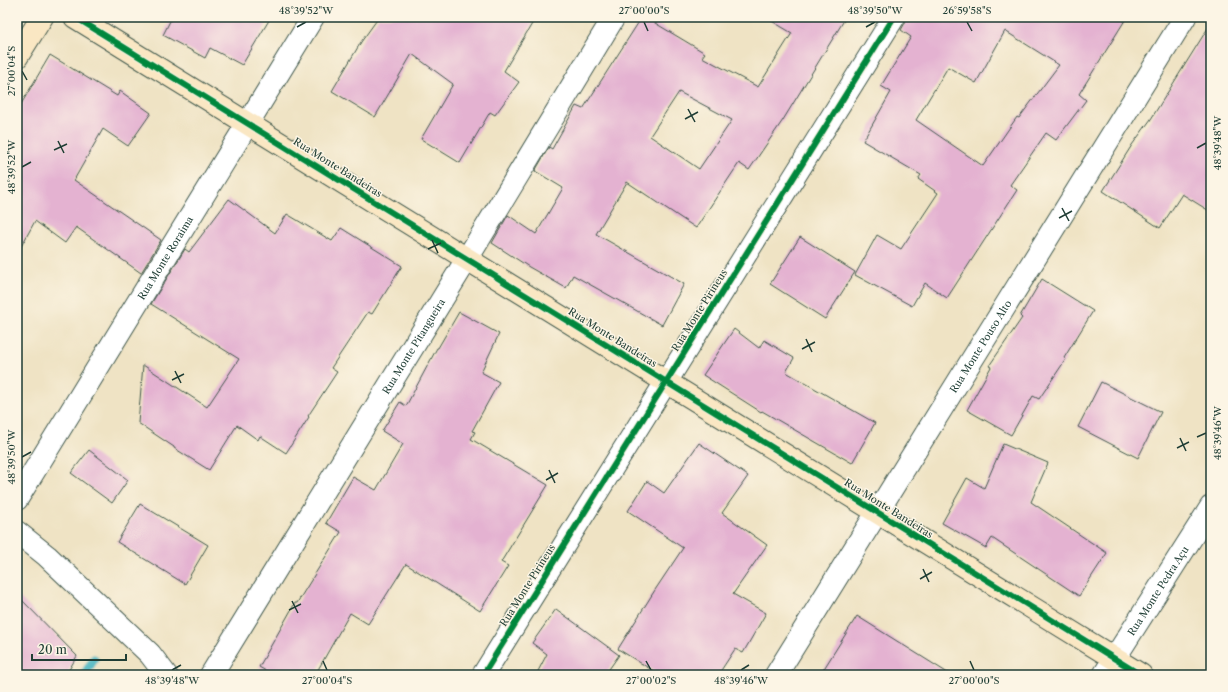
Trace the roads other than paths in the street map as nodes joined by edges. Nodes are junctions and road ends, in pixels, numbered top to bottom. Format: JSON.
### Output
{"nodes":[{"id":1,"x":42,"y":17,"type":"edge"},
{"id":2,"x":75,"y":17,"type":"edge"},
{"id":3,"x":313,"y":17,"type":"edge"},
{"id":4,"x":614,"y":17,"type":"edge"},
{"id":5,"x":894,"y":17,"type":"edge"},
{"id":6,"x":1185,"y":17,"type":"edge"},
{"id":7,"x":17,"y":57,"type":"edge"},
{"id":8,"x":248,"y":124,"type":"junction"},
{"id":9,"x":467,"y":259,"type":"junction"},
{"id":10,"x":666,"y":382,"type":"junction"},
{"id":11,"x":17,"y":499,"type":"edge"},
{"id":12,"x":1211,"y":507,"type":"edge"},
{"id":13,"x":877,"y":512,"type":"junction"},
{"id":14,"x":17,"y":532,"type":"edge"},
{"id":15,"x":1109,"y":667,"type":"edge"},
{"id":16,"x":166,"y":675,"type":"edge"},
{"id":17,"x":211,"y":675,"type":"edge"},
{"id":18,"x":483,"y":675,"type":"edge"},
{"id":19,"x":776,"y":675,"type":"edge"},
{"id":20,"x":1141,"y":675,"type":"edge"}],
"edges":[{"from":1,"to":7,"type":"main road"},
{"from":2,"to":8,"type":"main road","name":"Rua Monte Bandeiras"},
{"from":3,"to":8,"type":"street","name":"Rua Monte Roraima"},
{"from":4,"to":9,"type":"street","name":"Rua Monte Pitangueira"},
{"from":5,"to":10,"type":"street","name":"Rua Monte Pirineus"},
{"from":6,"to":13,"type":"street","name":"Rua Monte Pouso Alto"},
{"from":8,"to":9,"type":"main road","name":"Rua Monte Bandeiras"},
{"from":8,"to":11,"type":"street","name":"Rua Monte Roraima"},
{"from":9,"to":10,"type":"main road","name":"Rua Monte Bandeiras"},
{"from":9,"to":17,"type":"street","name":"Rua Monte Pitangueira"},
{"from":10,"to":13,"type":"main road","name":"Rua Monte Bandeiras"},
{"from":10,"to":18,"type":"street","name":"Rua Monte Pirineus"},
{"from":12,"to":15,"type":"street","name":"Rua Monte Pedra Açu"},
{"from":13,"to":15,"type":"main road","name":"Rua Monte Bandeiras"},
{"from":13,"to":19,"type":"street","name":"Rua Monte Pouso Alto"},
{"from":14,"to":16,"type":"street"},
{"from":15,"to":20,"type":"main road","name":"Rua Monte Bandeiras"}]}
